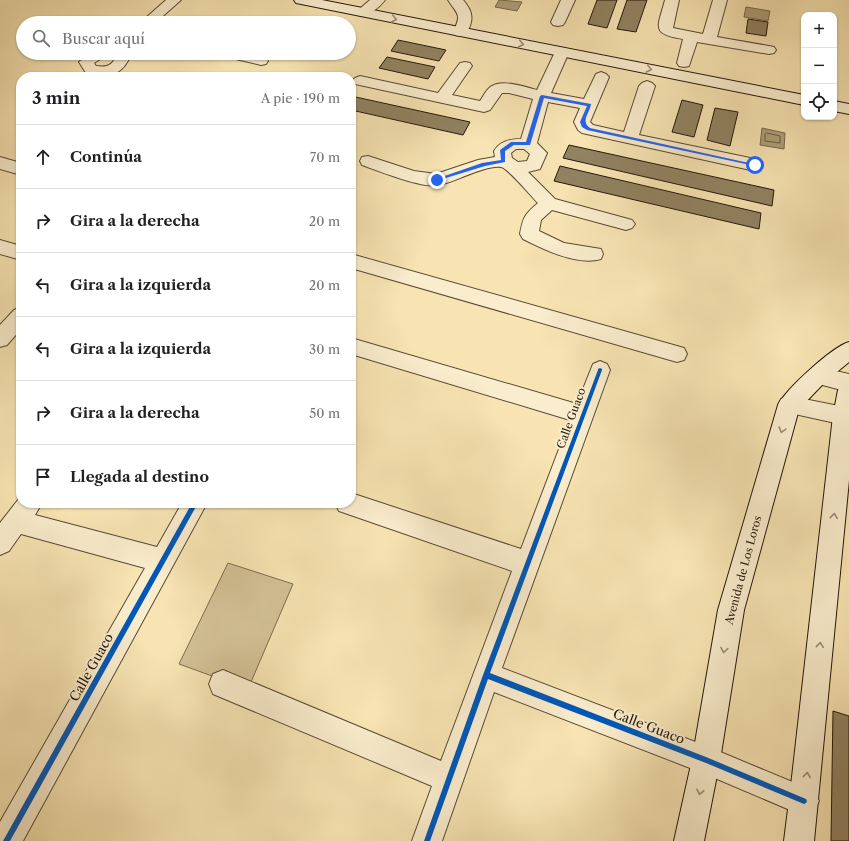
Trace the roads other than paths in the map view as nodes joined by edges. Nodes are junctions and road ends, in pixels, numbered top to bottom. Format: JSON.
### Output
{"nodes":[{"id":1,"x":174,"y":0,"type":"edge"},
{"id":2,"x":301,"y":0,"type":"edge"},
{"id":3,"x":455,"y":0,"type":"edge"},
{"id":4,"x":568,"y":0,"type":"edge"},
{"id":5,"x":672,"y":0,"type":"edge"},
{"id":6,"x":720,"y":0,"type":"edge"},
{"id":7,"x":370,"y":4,"type":"edge"},
{"id":8,"x":155,"y":16,"type":"edge"},
{"id":9,"x":558,"y":22,"type":"dead end"},
{"id":10,"x":463,"y":26,"type":"junction"},
{"id":11,"x":709,"y":39,"type":"junction"},
{"id":12,"x":690,"y":42,"type":"junction"},
{"id":13,"x":769,"y":50,"type":"dead end"},
{"id":14,"x":562,"y":52,"type":"junction"},
{"id":15,"x":89,"y":60,"type":"edge"},
{"id":16,"x":121,"y":60,"type":"edge"},
{"id":17,"x":257,"y":60,"type":"edge"},
{"id":18,"x":261,"y":61,"type":"dead end"},
{"id":19,"x":684,"y":63,"type":"junction"},
{"id":20,"x":465,"y":66,"type":"dead end"},
{"id":21,"x":722,"y":70,"type":"dead end"},
{"id":22,"x":100,"y":72,"type":"edge"},
{"id":23,"x":110,"y":72,"type":"edge"},
{"id":24,"x":601,"y":77,"type":"dead end"},
{"id":25,"x":360,"y":81,"type":"dead end"},
{"id":26,"x":647,"y":86,"type":"dead end"},
{"id":27,"x":542,"y":96,"type":"junction"},
{"id":28,"x":442,"y":98,"type":"junction"},
{"id":29,"x":801,"y":99,"type":"edge"},
{"id":30,"x":589,"y":105,"type":"junction"},
{"id":31,"x":837,"y":107,"type":"edge"},
{"id":32,"x":849,"y":109,"type":"edge"},
{"id":33,"x":630,"y":138,"type":"junction"},
{"id":34,"x":528,"y":144,"type":"junction"},
{"id":35,"x":368,"y":161,"type":"dead end"},
{"id":36,"x":0,"y":163,"type":"edge"},
{"id":37,"x":510,"y":165,"type":"junction"},
{"id":38,"x":755,"y":165,"type":"dead end"},
{"id":39,"x":16,"y":168,"type":"edge"},
{"id":40,"x":549,"y":203,"type":"junction"},
{"id":41,"x":626,"y":224,"type":"dead end"},
{"id":42,"x":0,"y":247,"type":"edge"},
{"id":43,"x":16,"y":252,"type":"edge"},
{"id":44,"x":594,"y":254,"type":"dead end"},
{"id":45,"x":356,"y":261,"type":"edge"},
{"id":46,"x":16,"y":320,"type":"edge"},
{"id":47,"x":0,"y":338,"type":"edge"},
{"id":48,"x":356,"y":347,"type":"edge"},
{"id":49,"x":849,"y":349,"type":"edge"},
{"id":50,"x":677,"y":354,"type":"dead end"},
{"id":51,"x":849,"y":360,"type":"edge"},
{"id":52,"x":600,"y":370,"type":"dead end"},
{"id":53,"x":818,"y":376,"type":"junction"},
{"id":54,"x":849,"y":383,"type":"edge"},
{"id":55,"x":849,"y":390,"type":"edge"},
{"id":56,"x":789,"y":405,"type":"junction"},
{"id":57,"x":583,"y":415,"type":"junction"},
{"id":58,"x":846,"y":417,"type":"edge"},
{"id":59,"x":356,"y":506,"type":"edge"},
{"id":60,"x":193,"y":508,"type":"edge"},
{"id":61,"x":23,"y":512,"type":"edge"},
{"id":62,"x":0,"y":543,"type":"edge"},
{"id":63,"x":163,"y":561,"type":"junction"},
{"id":64,"x":528,"y":564,"type":"junction"},
{"id":65,"x":486,"y":675,"type":"junction"},
{"id":66,"x":223,"y":684,"type":"dead end"},
{"id":67,"x":706,"y":760,"type":"junction"},
{"id":68,"x":450,"y":779,"type":"junction"},
{"id":69,"x":804,"y":801,"type":"junction"},
{"id":70,"x":6,"y":841,"type":"edge"},
{"id":71,"x":427,"y":841,"type":"edge"},
{"id":72,"x":689,"y":841,"type":"edge"},
{"id":73,"x":799,"y":841,"type":"edge"}],
"edges":[{"from":1,"to":8,"type":"street"},
{"from":2,"to":7,"type":"street"},
{"from":3,"to":10,"type":"street"},
{"from":4,"to":9,"type":"street"},
{"from":5,"to":12,"type":"street"},
{"from":6,"to":11,"type":"street"},
{"from":7,"to":10,"type":"street"},
{"from":10,"to":14,"type":"street","one_way":true},
{"from":10,"to":19,"type":"street"},
{"from":11,"to":12,"type":"street"},
{"from":11,"to":13,"type":"street"},
{"from":12,"to":19,"type":"street"},
{"from":14,"to":27,"type":"street"},
{"from":14,"to":29,"type":"street","one_way":true},
{"from":15,"to":22,"type":"street"},
{"from":16,"to":23,"type":"street"},
{"from":17,"to":18,"type":"street"},
{"from":19,"to":21,"type":"street"},
{"from":20,"to":28,"type":"street"},
{"from":24,"to":30,"type":"street"},
{"from":25,"to":28,"type":"street"},
{"from":26,"to":33,"type":"street"},
{"from":27,"to":28,"type":"street"},
{"from":27,"to":30,"type":"street"},
{"from":27,"to":34,"type":"street"},
{"from":30,"to":33,"type":"street"},
{"from":31,"to":32,"type":"street"},
{"from":33,"to":38,"type":"street"},
{"from":34,"to":37,"type":"street"},
{"from":34,"to":37,"type":"street"},
{"from":35,"to":37,"type":"street"},
{"from":36,"to":39,"type":"street"},
{"from":37,"to":40,"type":"street"},
{"from":40,"to":41,"type":"street"},
{"from":40,"to":44,"type":"street"},
{"from":42,"to":43,"type":"street"},
{"from":45,"to":50,"type":"street"},
{"from":46,"to":47,"type":"street"},
{"from":48,"to":57,"type":"street","name":"Calle Guaco"},
{"from":49,"to":51,"type":"street","name":"Avenida de Los Loros"},
{"from":49,"to":53,"type":"street","name":"Avenida de Los Loros"},
{"from":52,"to":57,"type":"street","name":"Calle Guaco"},
{"from":53,"to":54,"type":"street"},
{"from":53,"to":56,"type":"street","name":"Avenida de Los Loros"},
{"from":55,"to":58,"type":"street"},
{"from":56,"to":58,"type":"street"},
{"from":56,"to":67,"type":"street","name":"Avenida de Los Loros","one_way":true},
{"from":57,"to":64,"type":"street","name":"Calle Guaco"},
{"from":69,"to":58,"type":"street","one_way":true},
{"from":59,"to":64,"type":"street"},
{"from":60,"to":63,"type":"street","name":"Calle Guaco"},
{"from":61,"to":62,"type":"street"},
{"from":61,"to":63,"type":"street"},
{"from":63,"to":70,"type":"street","name":"Calle Guaco"},
{"from":64,"to":65,"type":"street","name":"Calle Guaco"},
{"from":65,"to":67,"type":"street","name":"Calle Guaco"},
{"from":65,"to":68,"type":"street","name":"Calle Guaco"},
{"from":66,"to":68,"type":"street"},
{"from":67,"to":69,"type":"street","name":"Calle Guaco"},
{"from":67,"to":72,"type":"street","name":"Avenida de Los Loros","one_way":true},
{"from":68,"to":71,"type":"street","name":"Calle Guaco"},
{"from":69,"to":73,"type":"street"}]}
